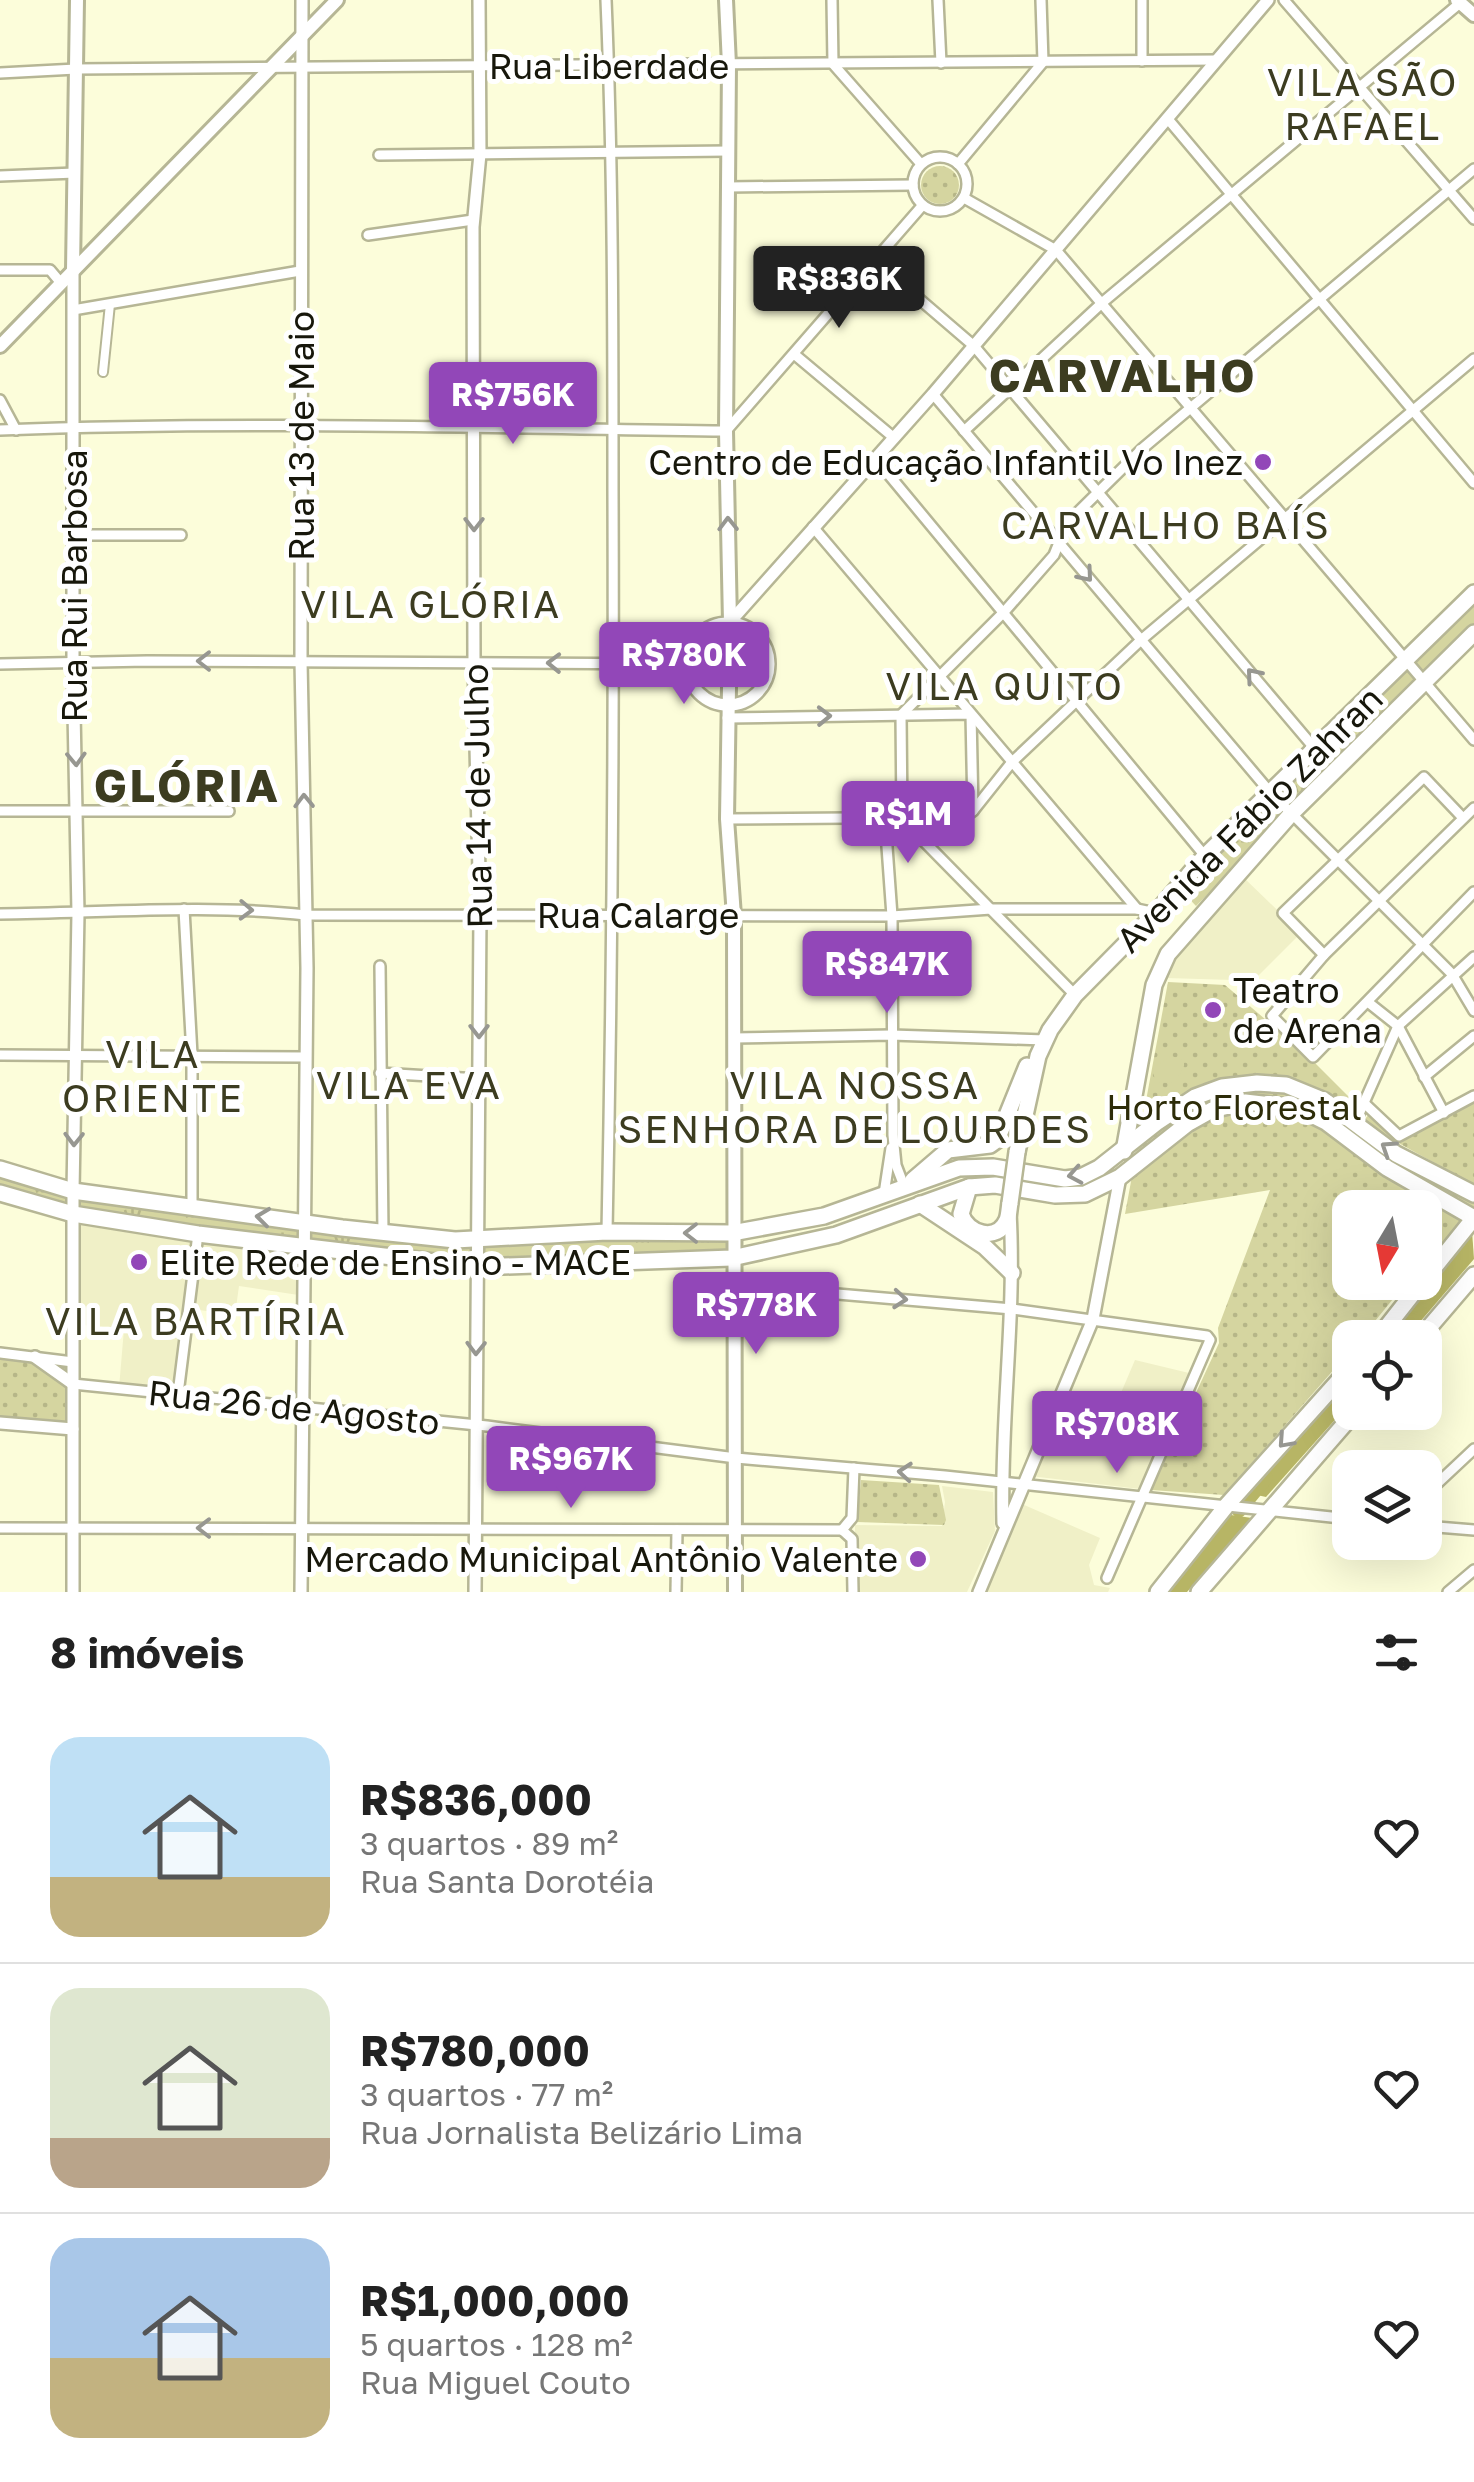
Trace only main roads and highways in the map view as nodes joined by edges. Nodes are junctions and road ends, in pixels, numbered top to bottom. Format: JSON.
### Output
{"nodes":[{"id":1,"x":77,"y":0,"type":"edge"},
{"id":2,"x":337,"y":0,"type":"edge"},
{"id":3,"x":726,"y":0,"type":"edge"},
{"id":4,"x":1458,"y":1,"type":"edge"},
{"id":5,"x":1474,"y":15,"type":"edge"},
{"id":6,"x":73,"y":270,"type":"junction"},
{"id":7,"x":0,"y":346,"type":"edge"},
{"id":8,"x":1474,"y":593,"type":"edge"},
{"id":9,"x":1474,"y":634,"type":"edge"},
{"id":10,"x":1043,"y":1041,"type":"junction"},
{"id":11,"x":1125,"y":1148,"type":"junction"},
{"id":12,"x":0,"y":1170,"type":"edge"},
{"id":13,"x":1120,"y":1177,"type":"junction"},
{"id":14,"x":907,"y":1185,"type":"junction"},
{"id":15,"x":969,"y":1187,"type":"junction"},
{"id":16,"x":0,"y":1193,"type":"edge"},
{"id":17,"x":1474,"y":1194,"type":"edge"},
{"id":18,"x":920,"y":1204,"type":"junction"},
{"id":19,"x":1474,"y":1218,"type":"edge"},
{"id":20,"x":732,"y":1233,"type":"junction"},
{"id":21,"x":732,"y":1258,"type":"junction"},
{"id":22,"x":1442,"y":1258,"type":"edge"},
{"id":23,"x":1012,"y":1273,"type":"road end"},
{"id":24,"x":1474,"y":1275,"type":"edge"},
{"id":25,"x":1409,"y":1300,"type":"edge"},
{"id":26,"x":1393,"y":1320,"type":"edge"},
{"id":27,"x":1435,"y":1320,"type":"edge"},
{"id":28,"x":1332,"y":1389,"type":"edge"},
{"id":29,"x":1338,"y":1430,"type":"edge"},
{"id":30,"x":735,"y":1592,"type":"edge"},
{"id":31,"x":1158,"y":1592,"type":"edge"},
{"id":32,"x":1199,"y":1592,"type":"edge"}],
"edges":[{"from":1,"to":6,"type":"main road","name":"Rua Rui Barbosa"},
{"from":2,"to":6,"type":"main road"},
{"from":20,"to":3,"type":"main road","one_way":true},
{"from":4,"to":5,"type":"main road"},
{"from":6,"to":7,"type":"main road"},
{"from":8,"to":10,"type":"main road","name":"Avenida Fábio Zahran"},
{"from":9,"to":11,"type":"main road","name":"Avenida Fábio Zahran"},
{"from":10,"to":14,"type":"main road"},
{"from":10,"to":15,"type":"main road","bridge":true},
{"from":11,"to":13,"type":"main road","name":"Avenida Fábio Zahran"},
{"from":11,"to":14,"type":"main road","one_way":true},
{"from":17,"to":11,"type":"main road","one_way":true},
{"from":20,"to":12,"type":"main road","one_way":true},
{"from":13,"to":15,"type":"main road"},
{"from":13,"to":19,"type":"main road"},
{"from":14,"to":20,"type":"main road"},
{"from":15,"to":18,"type":"main road"},
{"from":16,"to":21,"type":"main road"},
{"from":18,"to":21,"type":"main road"},
{"from":18,"to":23,"type":"main road"},
{"from":19,"to":22,"type":"main road"},
{"from":20,"to":21,"type":"main road"},
{"from":21,"to":30,"type":"main road"},
{"from":24,"to":27,"type":"main road"},
{"from":25,"to":26,"type":"main road"},
{"from":28,"to":31,"type":"main road","one_way":true},
{"from":29,"to":32,"type":"main road"}]}
